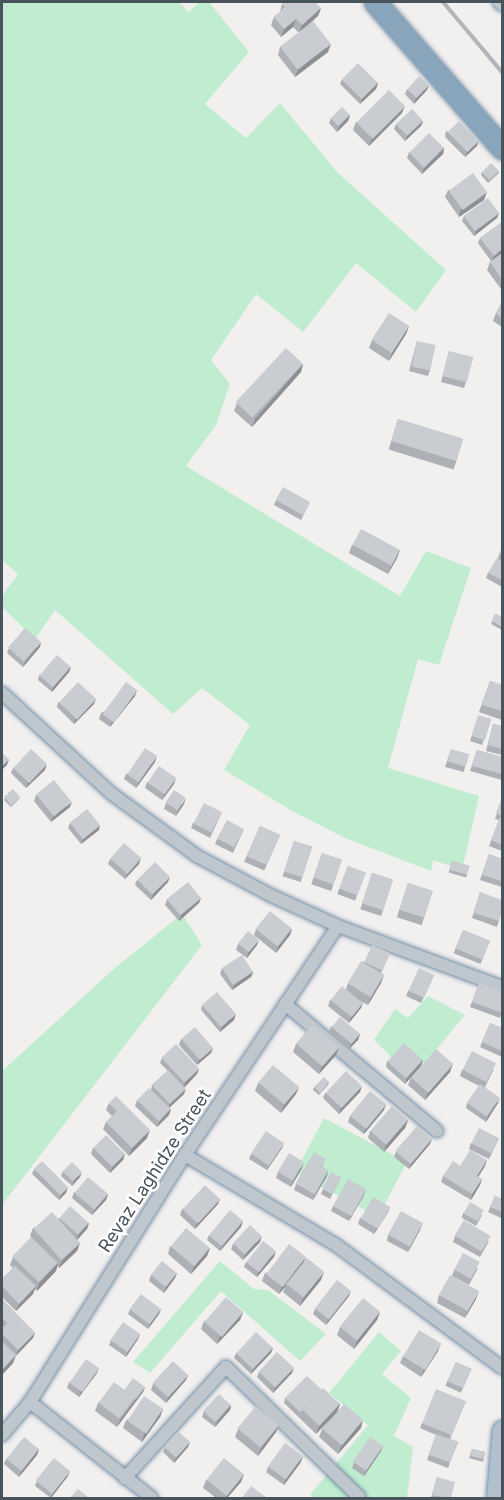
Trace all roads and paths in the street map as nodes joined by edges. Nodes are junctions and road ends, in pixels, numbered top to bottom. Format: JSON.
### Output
{"nodes":[{"id":1,"x":375,"y":2,"type":"edge"},
{"id":2,"x":500,"y":2,"type":"edge"},
{"id":3,"x":502,"y":5,"type":"edge"},
{"id":4,"x":502,"y":148,"type":"edge"},
{"id":5,"x":2,"y":693,"type":"edge"},
{"id":6,"x":338,"y":926,"type":"junction"},
{"id":7,"x":502,"y":987,"type":"edge"},
{"id":8,"x":285,"y":1004,"type":"junction"},
{"id":9,"x":437,"y":1131,"type":"dead end"},
{"id":10,"x":185,"y":1155,"type":"junction"},
{"id":11,"x":502,"y":1368,"type":"edge"},
{"id":12,"x":30,"y":1402,"type":"junction"},
{"id":13,"x":502,"y":1430,"type":"edge"},
{"id":14,"x":2,"y":1434,"type":"edge"},
{"id":15,"x":125,"y":1478,"type":"junction"},
{"id":16,"x":358,"y":1497,"type":"dead end"},
{"id":17,"x":152,"y":1498,"type":"edge"},
{"id":18,"x":496,"y":1498,"type":"edge"}],
"edges":[{"from":1,"to":4,"type":"highway"},
{"from":2,"to":3,"type":"street"},
{"from":5,"to":6,"type":"street"},
{"from":6,"to":7,"type":"street"},
{"from":6,"to":8,"type":"street","name":"Revaz Laghidze Street"},
{"from":8,"to":9,"type":"street"},
{"from":8,"to":10,"type":"street","name":"Revaz Laghidze Street"},
{"from":10,"to":11,"type":"street"},
{"from":10,"to":12,"type":"street","name":"Revaz Laghidze Street"},
{"from":12,"to":14,"type":"street","name":"Revaz Laghidze Street"},
{"from":12,"to":15,"type":"street"},
{"from":13,"to":18,"type":"main road"},
{"from":15,"to":16,"type":"street"},
{"from":15,"to":17,"type":"street"}]}
